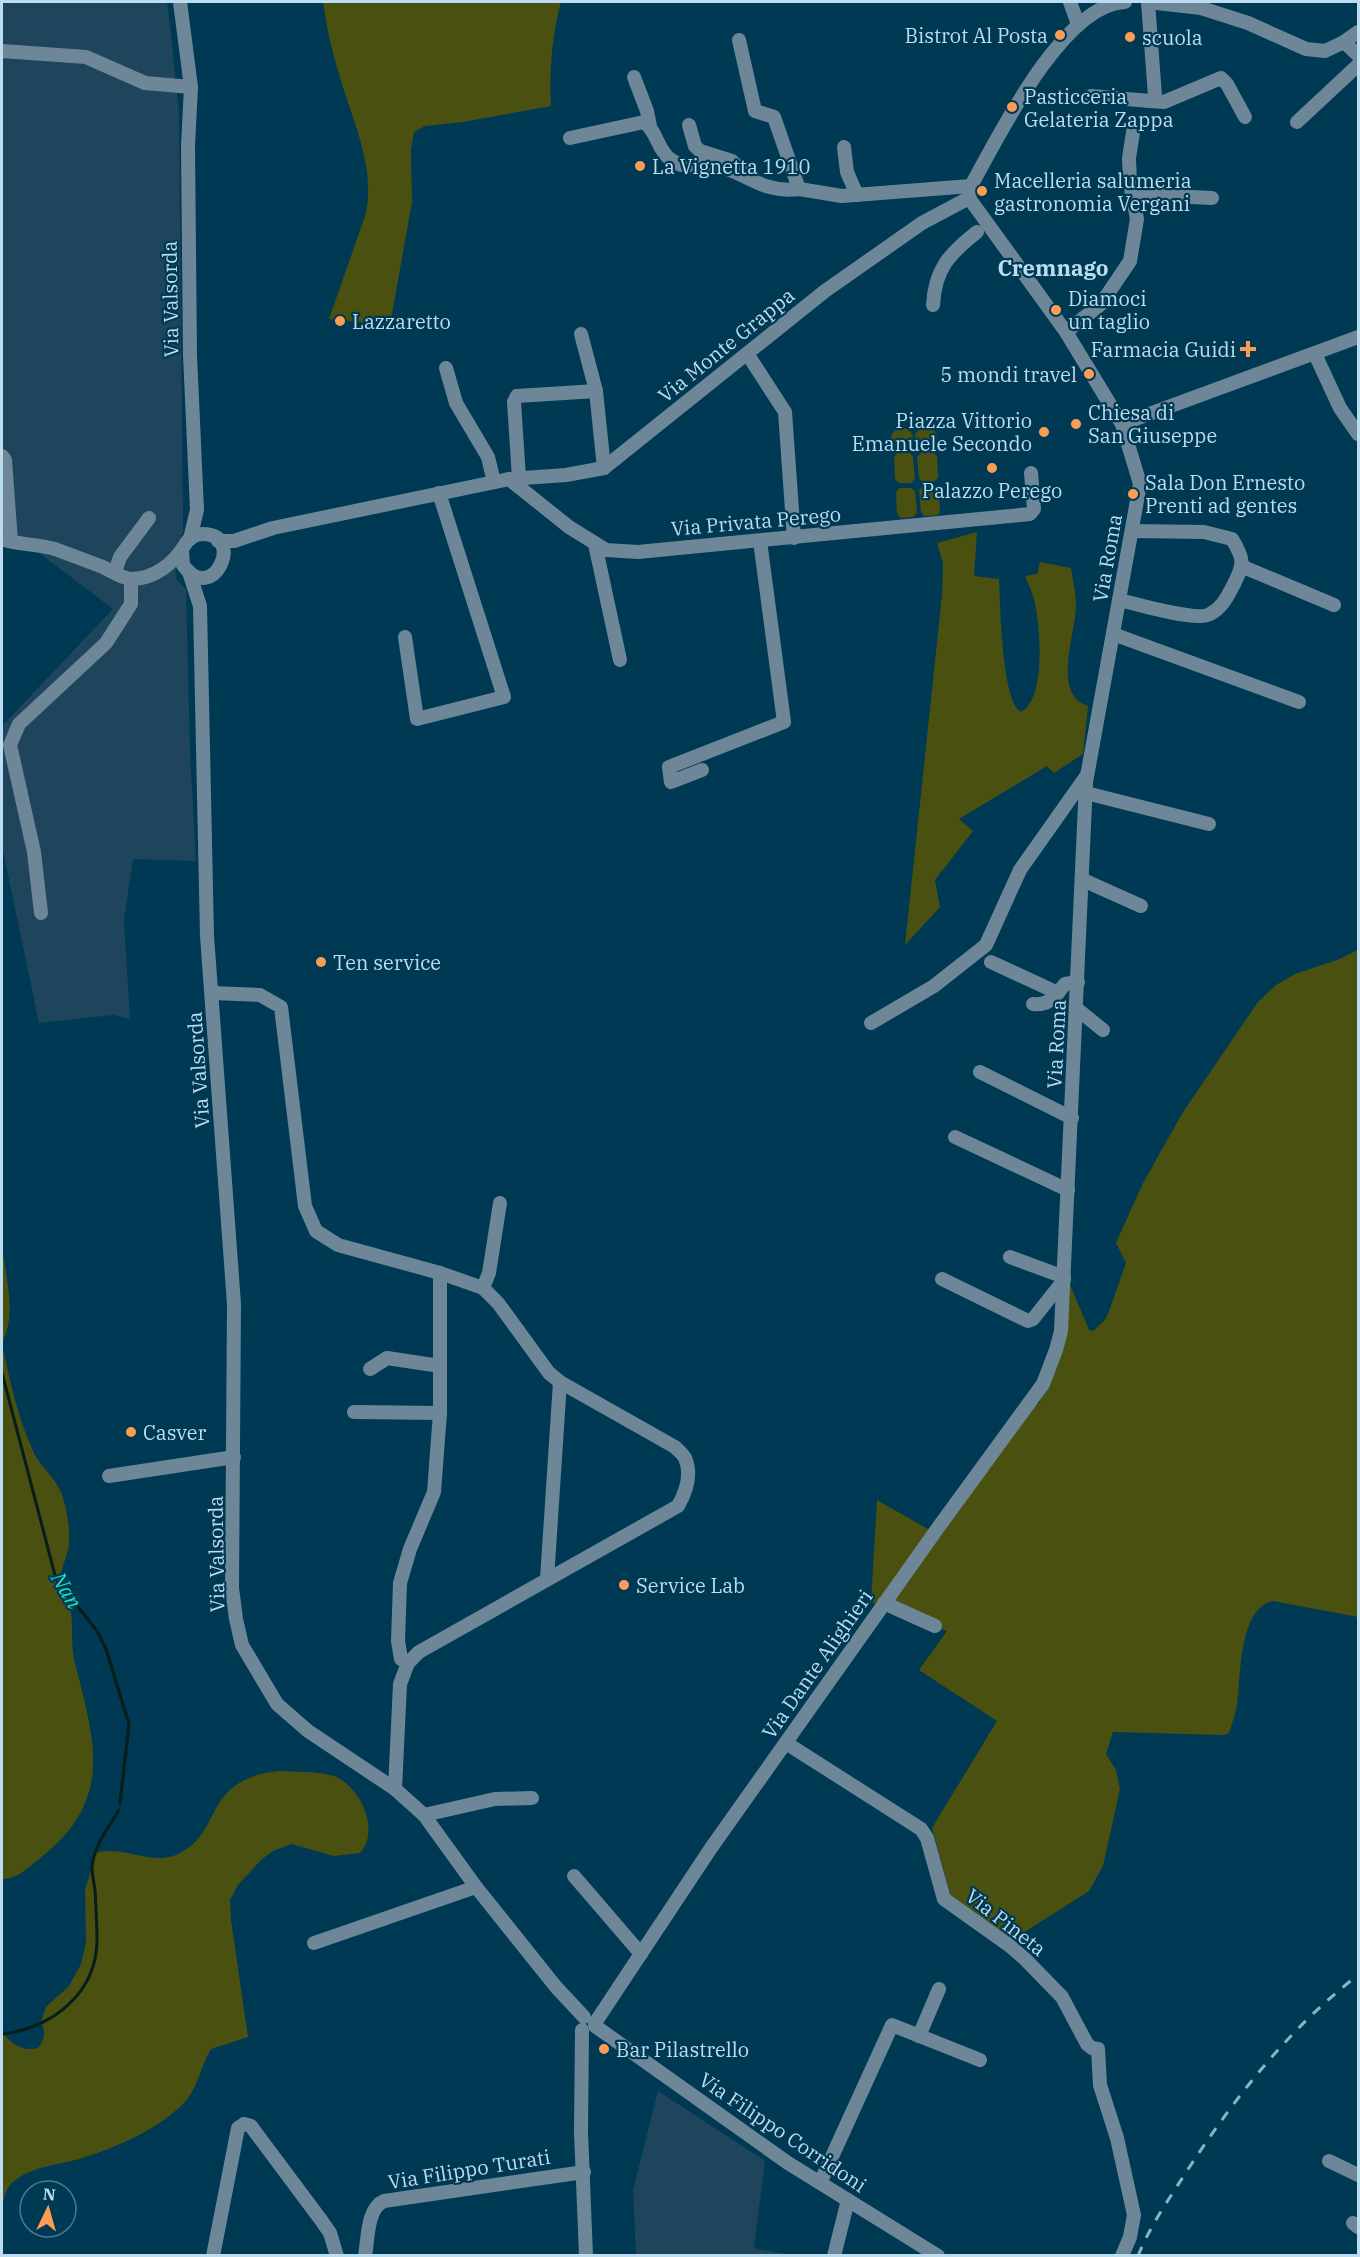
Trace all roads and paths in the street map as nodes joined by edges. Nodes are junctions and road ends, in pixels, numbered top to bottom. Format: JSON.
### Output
{"nodes":[{"id":1,"x":180,"y":2,"type":"edge"},
{"id":2,"x":1070,"y":2,"type":"edge"},
{"id":3,"x":1123,"y":2,"type":"edge"},
{"id":4,"x":1148,"y":2,"type":"edge"},
{"id":5,"x":1078,"y":24,"type":"junction"},
{"id":6,"x":1359,"y":32,"type":"edge"},
{"id":7,"x":739,"y":40,"type":"dead end"},
{"id":8,"x":1344,"y":42,"type":"junction"},
{"id":9,"x":2,"y":51,"type":"edge"},
{"id":10,"x":1359,"y":55,"type":"edge"},
{"id":11,"x":1359,"y":65,"type":"edge"},
{"id":12,"x":634,"y":77,"type":"dead end"},
{"id":13,"x":191,"y":87,"type":"junction"},
{"id":14,"x":1091,"y":96,"type":"dead end"},
{"id":15,"x":1150,"y":101,"type":"junction"},
{"id":16,"x":1245,"y":117,"type":"dead end"},
{"id":17,"x":1297,"y":122,"type":"dead end"},
{"id":18,"x":689,"y":125,"type":"dead end"},
{"id":19,"x":650,"y":126,"type":"junction"},
{"id":20,"x":1134,"y":126,"type":"dead end"},
{"id":21,"x":570,"y":138,"type":"dead end"},
{"id":22,"x":844,"y":147,"type":"dead end"},
{"id":23,"x":749,"y":178,"type":"junction"},
{"id":24,"x":799,"y":189,"type":"junction"},
{"id":25,"x":970,"y":192,"type":"junction"},
{"id":26,"x":1132,"y":194,"type":"junction"},
{"id":27,"x":856,"y":195,"type":"junction"},
{"id":28,"x":1212,"y":198,"type":"dead end"},
{"id":29,"x":977,"y":232,"type":"dead end"},
{"id":30,"x":933,"y":305,"type":"dead end"},
{"id":31,"x":1066,"y":332,"type":"junction"},
{"id":32,"x":580,"y":333,"type":"dead end"},
{"id":33,"x":1359,"y":337,"type":"edge"},
{"id":34,"x":1315,"y":354,"type":"junction"},
{"id":35,"x":748,"y":355,"type":"junction"},
{"id":36,"x":446,"y":368,"type":"dead end"},
{"id":37,"x":596,"y":391,"type":"junction"},
{"id":38,"x":1122,"y":424,"type":"junction"},
{"id":39,"x":1359,"y":434,"type":"edge"},
{"id":40,"x":2,"y":456,"type":"edge"},
{"id":41,"x":604,"y":468,"type":"junction"},
{"id":42,"x":1031,"y":473,"type":"dead end"},
{"id":43,"x":514,"y":479,"type":"junction"},
{"id":44,"x":494,"y":482,"type":"junction"},
{"id":45,"x":439,"y":493,"type":"junction"},
{"id":46,"x":196,"y":510,"type":"junction"},
{"id":47,"x":149,"y":518,"type":"dead end"},
{"id":48,"x":1132,"y":531,"type":"junction"},
{"id":49,"x":214,"y":538,"type":"junction"},
{"id":50,"x":794,"y":538,"type":"junction"},
{"id":51,"x":243,"y":539,"type":"junction"},
{"id":52,"x":6,"y":540,"type":"edge"},
{"id":53,"x":760,"y":541,"type":"junction"},
{"id":54,"x":595,"y":544,"type":"junction"},
{"id":55,"x":186,"y":545,"type":"junction"},
{"id":56,"x":225,"y":557,"type":"junction"},
{"id":57,"x":1241,"y":566,"type":"junction"},
{"id":58,"x":165,"y":567,"type":"junction"},
{"id":59,"x":188,"y":571,"type":"junction"},
{"id":60,"x":115,"y":572,"type":"junction"},
{"id":61,"x":214,"y":574,"type":"junction"},
{"id":62,"x":131,"y":579,"type":"junction"},
{"id":63,"x":1119,"y":600,"type":"junction"},
{"id":64,"x":1334,"y":605,"type":"dead end"},
{"id":65,"x":200,"y":606,"type":"junction"},
{"id":66,"x":1113,"y":634,"type":"junction"},
{"id":67,"x":405,"y":637,"type":"dead end"},
{"id":68,"x":620,"y":660,"type":"dead end"},
{"id":69,"x":1299,"y":702,"type":"dead end"},
{"id":70,"x":702,"y":770,"type":"dead end"},
{"id":71,"x":1088,"y":773,"type":"junction"},
{"id":72,"x":1086,"y":793,"type":"junction"},
{"id":73,"x":1209,"y":824,"type":"dead end"},
{"id":74,"x":1083,"y":880,"type":"junction"},
{"id":75,"x":1141,"y":906,"type":"dead end"},
{"id":76,"x":41,"y":913,"type":"dead end"},
{"id":77,"x":991,"y":962,"type":"dead end"},
{"id":78,"x":1078,"y":982,"type":"junction"},
{"id":79,"x":212,"y":993,"type":"junction"},
{"id":80,"x":1058,"y":993,"type":"junction"},
{"id":81,"x":1033,"y":1004,"type":"dead end"},
{"id":82,"x":1077,"y":1009,"type":"junction"},
{"id":83,"x":871,"y":1023,"type":"dead end"},
{"id":84,"x":1103,"y":1030,"type":"dead end"},
{"id":85,"x":980,"y":1072,"type":"dead end"},
{"id":86,"x":1072,"y":1118,"type":"junction"},
{"id":87,"x":954,"y":1137,"type":"dead end"},
{"id":88,"x":1068,"y":1190,"type":"junction"},
{"id":89,"x":500,"y":1203,"type":"dead end"},
{"id":90,"x":1010,"y":1257,"type":"dead end"},
{"id":91,"x":440,"y":1273,"type":"junction"},
{"id":92,"x":1064,"y":1278,"type":"junction"},
{"id":93,"x":942,"y":1279,"type":"dead end"},
{"id":94,"x":483,"y":1288,"type":"junction"},
{"id":95,"x":1056,"y":1350,"type":"joint"},
{"id":96,"x":440,"y":1366,"type":"junction"},
{"id":97,"x":370,"y":1369,"type":"dead end"},
{"id":98,"x":560,"y":1382,"type":"junction"},
{"id":99,"x":354,"y":1412,"type":"dead end"},
{"id":100,"x":440,"y":1413,"type":"junction"},
{"id":101,"x":234,"y":1457,"type":"junction"},
{"id":102,"x":110,"y":1476,"type":"dead end"},
{"id":103,"x":547,"y":1579,"type":"junction"},
{"id":104,"x":884,"y":1604,"type":"junction"},
{"id":105,"x":935,"y":1626,"type":"dead end"},
{"id":106,"x":408,"y":1663,"type":"junction"},
{"id":107,"x":786,"y":1743,"type":"junction"},
{"id":108,"x":395,"y":1789,"type":"junction"},
{"id":109,"x":532,"y":1798,"type":"dead end"},
{"id":110,"x":423,"y":1815,"type":"junction"},
{"id":111,"x":574,"y":1876,"type":"dead end"},
{"id":112,"x":476,"y":1887,"type":"junction"},
{"id":113,"x":314,"y":1943,"type":"dead end"},
{"id":114,"x":641,"y":1954,"type":"junction"},
{"id":115,"x":939,"y":1989,"type":"dead end"},
{"id":116,"x":589,"y":2025,"type":"junction"},
{"id":117,"x":919,"y":2036,"type":"junction"},
{"id":118,"x":980,"y":2060,"type":"dead end"},
{"id":119,"x":1329,"y":2161,"type":"dead end"},
{"id":120,"x":584,"y":2172,"type":"junction"},
{"id":121,"x":1359,"y":2175,"type":"edge"},
{"id":122,"x":820,"y":2183,"type":"junction"},
{"id":123,"x":848,"y":2200,"type":"junction"},
{"id":124,"x":213,"y":2256,"type":"edge"},
{"id":125,"x":337,"y":2256,"type":"edge"},
{"id":126,"x":365,"y":2256,"type":"edge"},
{"id":127,"x":586,"y":2256,"type":"edge"},
{"id":128,"x":834,"y":2256,"type":"edge"},
{"id":129,"x":938,"y":2256,"type":"edge"},
{"id":130,"x":1122,"y":2256,"type":"edge"}],
"edges":[{"from":1,"to":13,"type":"street","name":"Via Valsorda"},
{"from":2,"to":5,"type":"street"},
{"from":3,"to":5,"type":"street"},
{"from":4,"to":8,"type":"street"},
{"from":4,"to":15,"type":"street"},
{"from":5,"to":25,"type":"street"},
{"from":6,"to":8,"type":"street"},
{"from":7,"to":24,"type":"street"},
{"from":8,"to":10,"type":"street"},
{"from":9,"to":13,"type":"street"},
{"from":11,"to":17,"type":"street"},
{"from":12,"to":19,"type":"street"},
{"from":13,"to":46,"type":"street","name":"Via Valsorda"},
{"from":14,"to":15,"type":"street"},
{"from":15,"to":16,"type":"street"},
{"from":18,"to":23,"type":"street"},
{"from":19,"to":21,"type":"street"},
{"from":19,"to":23,"type":"street"},
{"from":20,"to":26,"type":"street"},
{"from":22,"to":27,"type":"street"},
{"from":23,"to":24,"type":"street"},
{"from":24,"to":27,"type":"street"},
{"from":25,"to":27,"type":"street"},
{"from":25,"to":31,"type":"street","name":"Via Roma"},
{"from":25,"to":35,"type":"street","name":"Via Monte Grappa"},
{"from":26,"to":28,"type":"street"},
{"from":26,"to":31,"type":"street"},
{"from":29,"to":30,"type":"street"},
{"from":31,"to":38,"type":"street","name":"Via Roma"},
{"from":32,"to":37,"type":"street"},
{"from":33,"to":34,"type":"street"},
{"from":34,"to":38,"type":"street"},
{"from":34,"to":39,"type":"street"},
{"from":35,"to":41,"type":"street","name":"Via Monte Grappa"},
{"from":35,"to":50,"type":"street"},
{"from":36,"to":44,"type":"street"},
{"from":37,"to":41,"type":"street"},
{"from":37,"to":43,"type":"street"},
{"from":38,"to":48,"type":"street","name":"Via Roma"},
{"from":40,"to":52,"type":"street"},
{"from":41,"to":43,"type":"street","name":"Via Monte Grappa"},
{"from":42,"to":50,"type":"street","name":"Via Privata Perego"},
{"from":43,"to":44,"type":"street","name":"Via Monte Grappa"},
{"from":43,"to":54,"type":"street","name":"Via Privata Perego"},
{"from":44,"to":45,"type":"street","name":"Via Monte Grappa"},
{"from":45,"to":51,"type":"street","name":"Via Monte Grappa"},
{"from":45,"to":67,"type":"street"},
{"from":46,"to":49,"type":"street","name":"Via Valsorda"},
{"from":46,"to":55,"type":"street","name":"Via Valsorda"},
{"from":47,"to":60,"type":"street"},
{"from":48,"to":57,"type":"street"},
{"from":48,"to":63,"type":"street","name":"Via Roma"},
{"from":49,"to":51,"type":"street","name":"Via Monte Grappa"},
{"from":49,"to":55,"type":"street"},
{"from":49,"to":56,"type":"street"},
{"from":50,"to":53,"type":"street","name":"Via Privata Perego"},
{"from":51,"to":56,"type":"street","name":"Via Monte Grappa"},
{"from":52,"to":60,"type":"street"},
{"from":53,"to":54,"type":"street","name":"Via Privata Perego"},
{"from":53,"to":70,"type":"street"},
{"from":54,"to":68,"type":"street"},
{"from":55,"to":58,"type":"street"},
{"from":55,"to":59,"type":"street"},
{"from":56,"to":61,"type":"street"},
{"from":57,"to":63,"type":"street"},
{"from":57,"to":64,"type":"street"},
{"from":58,"to":59,"type":"street"},
{"from":58,"to":62,"type":"street"},
{"from":59,"to":61,"type":"street"},
{"from":59,"to":65,"type":"street","name":"Via Valsorda"},
{"from":60,"to":62,"type":"street"},
{"from":61,"to":65,"type":"street","name":"Via Valsorda"},
{"from":62,"to":76,"type":"street"},
{"from":63,"to":66,"type":"street","name":"Via Roma"},
{"from":65,"to":79,"type":"street","name":"Via Valsorda"},
{"from":66,"to":69,"type":"street"},
{"from":66,"to":71,"type":"street","name":"Via Roma"},
{"from":71,"to":72,"type":"street","name":"Via Roma"},
{"from":71,"to":83,"type":"street"},
{"from":72,"to":73,"type":"street"},
{"from":72,"to":74,"type":"street","name":"Via Roma"},
{"from":74,"to":75,"type":"street"},
{"from":74,"to":78,"type":"street","name":"Via Roma"},
{"from":77,"to":80,"type":"street"},
{"from":78,"to":80,"type":"street"},
{"from":78,"to":82,"type":"street","name":"Via Roma"},
{"from":79,"to":91,"type":"street","name":"Via Valsorda"},
{"from":79,"to":101,"type":"street","name":"Via Valsorda"},
{"from":80,"to":81,"type":"street"},
{"from":82,"to":84,"type":"street"},
{"from":82,"to":86,"type":"street","name":"Via Roma"},
{"from":85,"to":86,"type":"street","name":"Via Roma"},
{"from":86,"to":88,"type":"street","name":"Via Roma"},
{"from":87,"to":88,"type":"street"},
{"from":88,"to":92,"type":"street","name":"Via Roma"},
{"from":89,"to":94,"type":"street"},
{"from":90,"to":92,"type":"street"},
{"from":91,"to":94,"type":"street"},
{"from":91,"to":96,"type":"street"},
{"from":92,"to":93,"type":"street"},
{"from":92,"to":95,"type":"street","name":"Via Roma"},
{"from":94,"to":98,"type":"street"},
{"from":95,"to":104,"type":"street","name":"Via Dante Alighieri"},
{"from":96,"to":97,"type":"street"},
{"from":96,"to":100,"type":"street"},
{"from":98,"to":103,"type":"street"},
{"from":98,"to":103,"type":"street"},
{"from":99,"to":100,"type":"street"},
{"from":100,"to":106,"type":"street"},
{"from":101,"to":102,"type":"street"},
{"from":101,"to":108,"type":"street","name":"Via Valsorda"},
{"from":103,"to":106,"type":"street"},
{"from":104,"to":105,"type":"street"},
{"from":104,"to":107,"type":"street","name":"Via Dante Alighieri"},
{"from":106,"to":108,"type":"street"},
{"from":107,"to":114,"type":"street","name":"Via Dante Alighieri"},
{"from":107,"to":130,"type":"street","name":"Via Pineta"},
{"from":108,"to":110,"type":"street","name":"Via Valsorda"},
{"from":109,"to":110,"type":"street"},
{"from":110,"to":112,"type":"street","name":"Via Valsorda"},
{"from":111,"to":114,"type":"street"},
{"from":112,"to":113,"type":"street"},
{"from":112,"to":116,"type":"street","name":"Via Valsorda"},
{"from":114,"to":116,"type":"street","name":"Via Dante Alighieri"},
{"from":115,"to":117,"type":"street"},
{"from":116,"to":120,"type":"street"},
{"from":116,"to":122,"type":"street","name":"Via Filippo Corridoni"},
{"from":117,"to":118,"type":"street"},
{"from":117,"to":122,"type":"street"},
{"from":119,"to":121,"type":"street"},
{"from":120,"to":126,"type":"street","name":"Via Filippo Turati"},
{"from":120,"to":127,"type":"street"},
{"from":122,"to":123,"type":"street","name":"Via Filippo Corridoni"},
{"from":123,"to":128,"type":"street"},
{"from":123,"to":129,"type":"street","name":"Via Filippo Corridoni"},
{"from":124,"to":125,"type":"street"}]}
